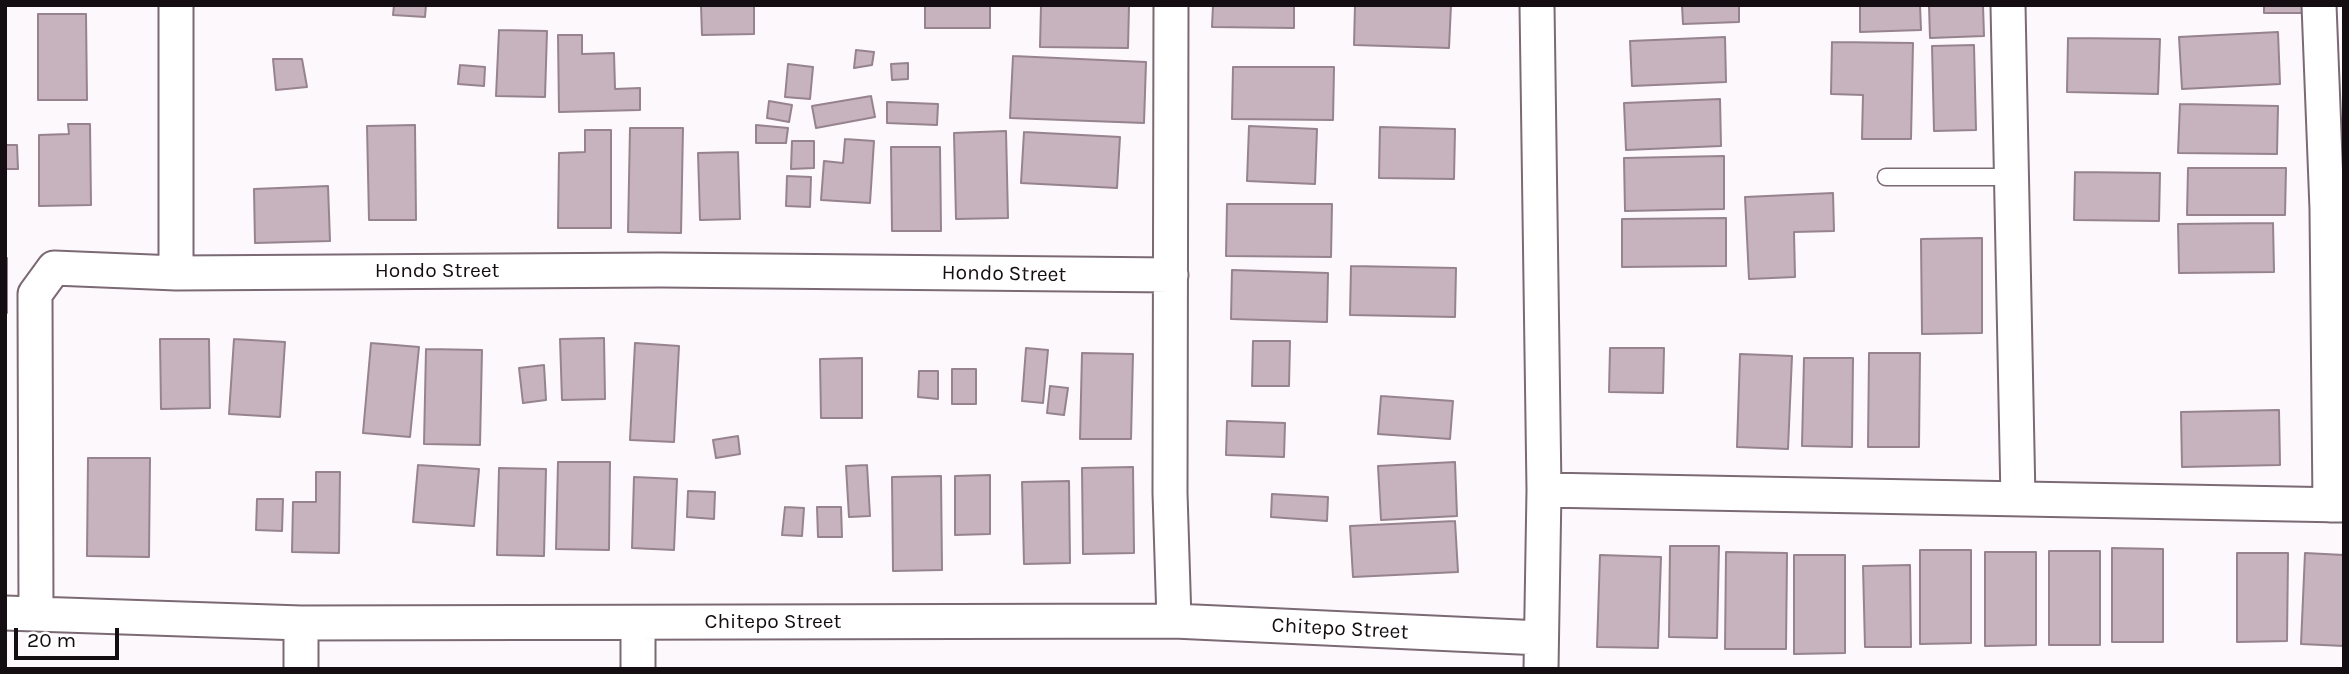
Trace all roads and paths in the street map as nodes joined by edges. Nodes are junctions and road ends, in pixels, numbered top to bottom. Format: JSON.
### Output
{"nodes":[{"id":1,"x":176,"y":5,"type":"edge"},
{"id":2,"x":1171,"y":5,"type":"edge"},
{"id":3,"x":1537,"y":5,"type":"edge"},
{"id":4,"x":2008,"y":5,"type":"edge"},
{"id":5,"x":2319,"y":5,"type":"edge"},
{"id":6,"x":1886,"y":177,"type":"dead end"},
{"id":7,"x":2012,"y":177,"type":"junction"},
{"id":8,"x":176,"y":272,"type":"junction"},
{"id":9,"x":1171,"y":275,"type":"junction"},
{"id":10,"x":1544,"y":490,"type":"junction"},
{"id":11,"x":2018,"y":499,"type":"junction"},
{"id":12,"x":2337,"y":505,"type":"edge"},
{"id":13,"x":21,"y":612,"type":"edge"},
{"id":14,"x":1174,"y":621,"type":"junction"},
{"id":15,"x":301,"y":623,"type":"junction"},
{"id":16,"x":638,"y":623,"type":"junction"},
{"id":17,"x":1541,"y":653,"type":"edge"},
{"id":18,"x":301,"y":669,"type":"edge"},
{"id":19,"x":638,"y":669,"type":"edge"}],
"edges":[{"from":1,"to":8,"type":"street"},
{"from":2,"to":9,"type":"street"},
{"from":3,"to":10,"type":"street"},
{"from":4,"to":7,"type":"street"},
{"from":5,"to":12,"type":"street"},
{"from":6,"to":7,"type":"lane"},
{"from":7,"to":11,"type":"street"},
{"from":8,"to":9,"type":"street","name":"Hondo Street"},
{"from":8,"to":13,"type":"street","name":"Hondo Street"},
{"from":9,"to":14,"type":"street"},
{"from":10,"to":11,"type":"street"},
{"from":10,"to":17,"type":"street"},
{"from":11,"to":12,"type":"street"},
{"from":13,"to":15,"type":"street","name":"Chitepo Street"},
{"from":14,"to":16,"type":"street","name":"Chitepo Street"},
{"from":14,"to":17,"type":"street","name":"Chitepo Street"},
{"from":15,"to":16,"type":"street","name":"Chitepo Street"},
{"from":15,"to":18,"type":"street"},
{"from":16,"to":19,"type":"street"}]}
